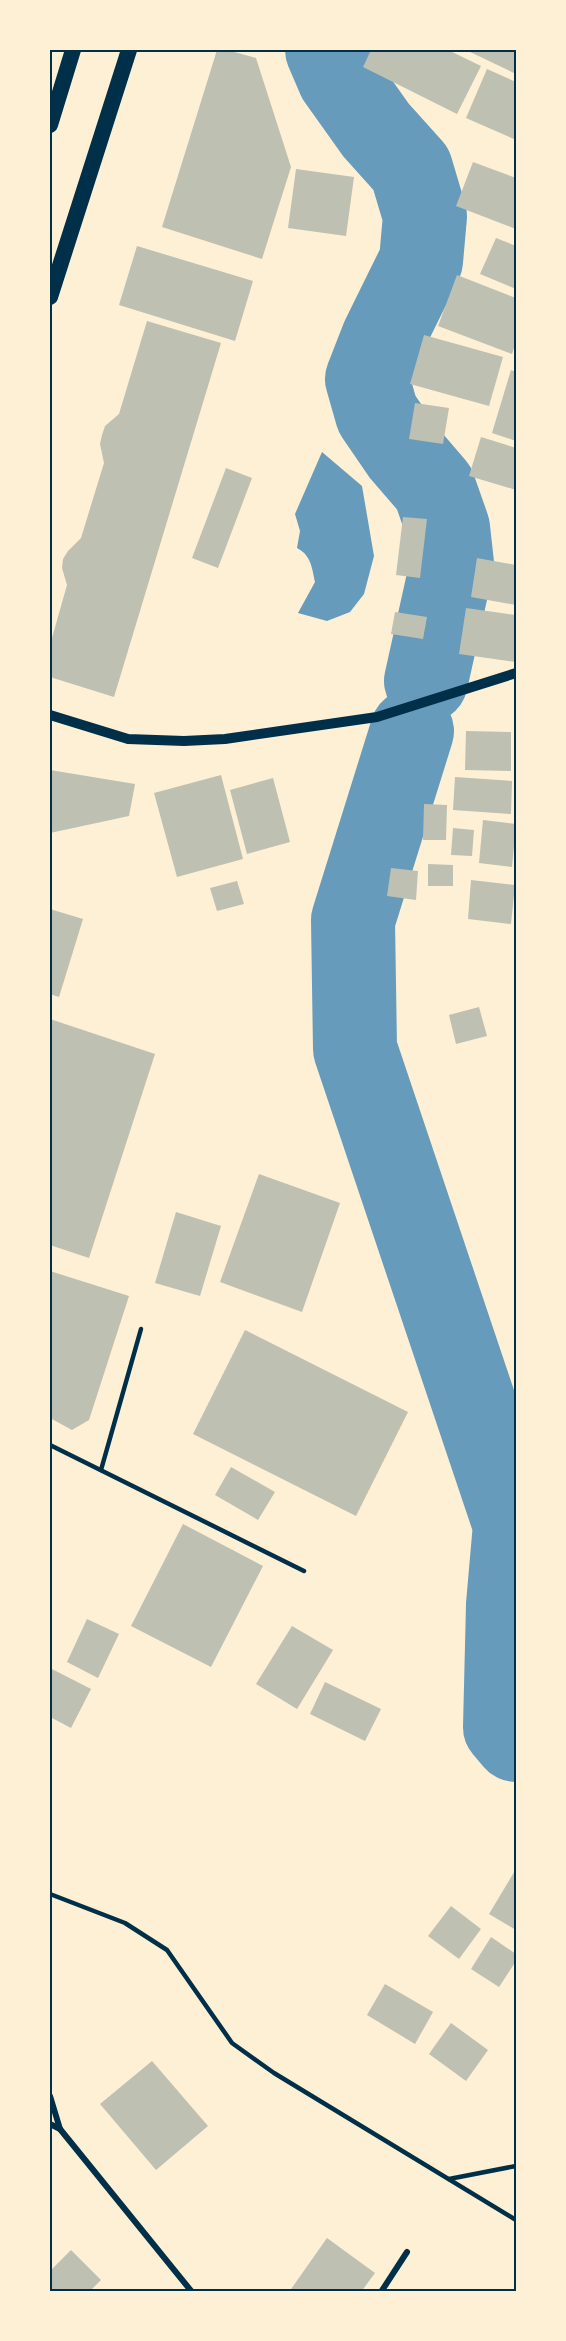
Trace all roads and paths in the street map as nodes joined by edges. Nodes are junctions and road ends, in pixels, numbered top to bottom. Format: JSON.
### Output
{"nodes":[{"id":1,"x":74,"y":50,"type":"edge"},
{"id":2,"x":129,"y":50,"type":"edge"},
{"id":3,"x":50,"y":125,"type":"edge"},
{"id":4,"x":50,"y":297,"type":"edge"},
{"id":5,"x":516,"y":673,"type":"edge"},
{"id":6,"x":50,"y":715,"type":"edge"},
{"id":7,"x":141,"y":1329,"type":"dead end"},
{"id":8,"x":50,"y":1445,"type":"edge"},
{"id":9,"x":101,"y":1470,"type":"junction"},
{"id":10,"x":304,"y":1571,"type":"dead end"},
{"id":11,"x":50,"y":1894,"type":"edge"},
{"id":12,"x":50,"y":2096,"type":"edge"},
{"id":13,"x":50,"y":2124,"type":"edge"},
{"id":14,"x":60,"y":2129,"type":"junction"},
{"id":15,"x":516,"y":2166,"type":"edge"},
{"id":16,"x":448,"y":2179,"type":"junction"},
{"id":17,"x":516,"y":2220,"type":"edge"},
{"id":18,"x":407,"y":2252,"type":"dead end"},
{"id":19,"x":192,"y":2292,"type":"edge"},
{"id":20,"x":381,"y":2292,"type":"edge"}],
"edges":[{"from":1,"to":3,"type":"highway"},
{"from":2,"to":4,"type":"highway"},
{"from":5,"to":6,"type":"street"},
{"from":7,"to":9,"type":"lane"},
{"from":8,"to":9,"type":"lane"},
{"from":9,"to":10,"type":"lane"},
{"from":11,"to":16,"type":"lane"},
{"from":12,"to":14,"type":"street"},
{"from":13,"to":14,"type":"street"},
{"from":14,"to":19,"type":"street"},
{"from":15,"to":16,"type":"lane"},
{"from":16,"to":17,"type":"lane"},
{"from":18,"to":20,"type":"street"}]}
